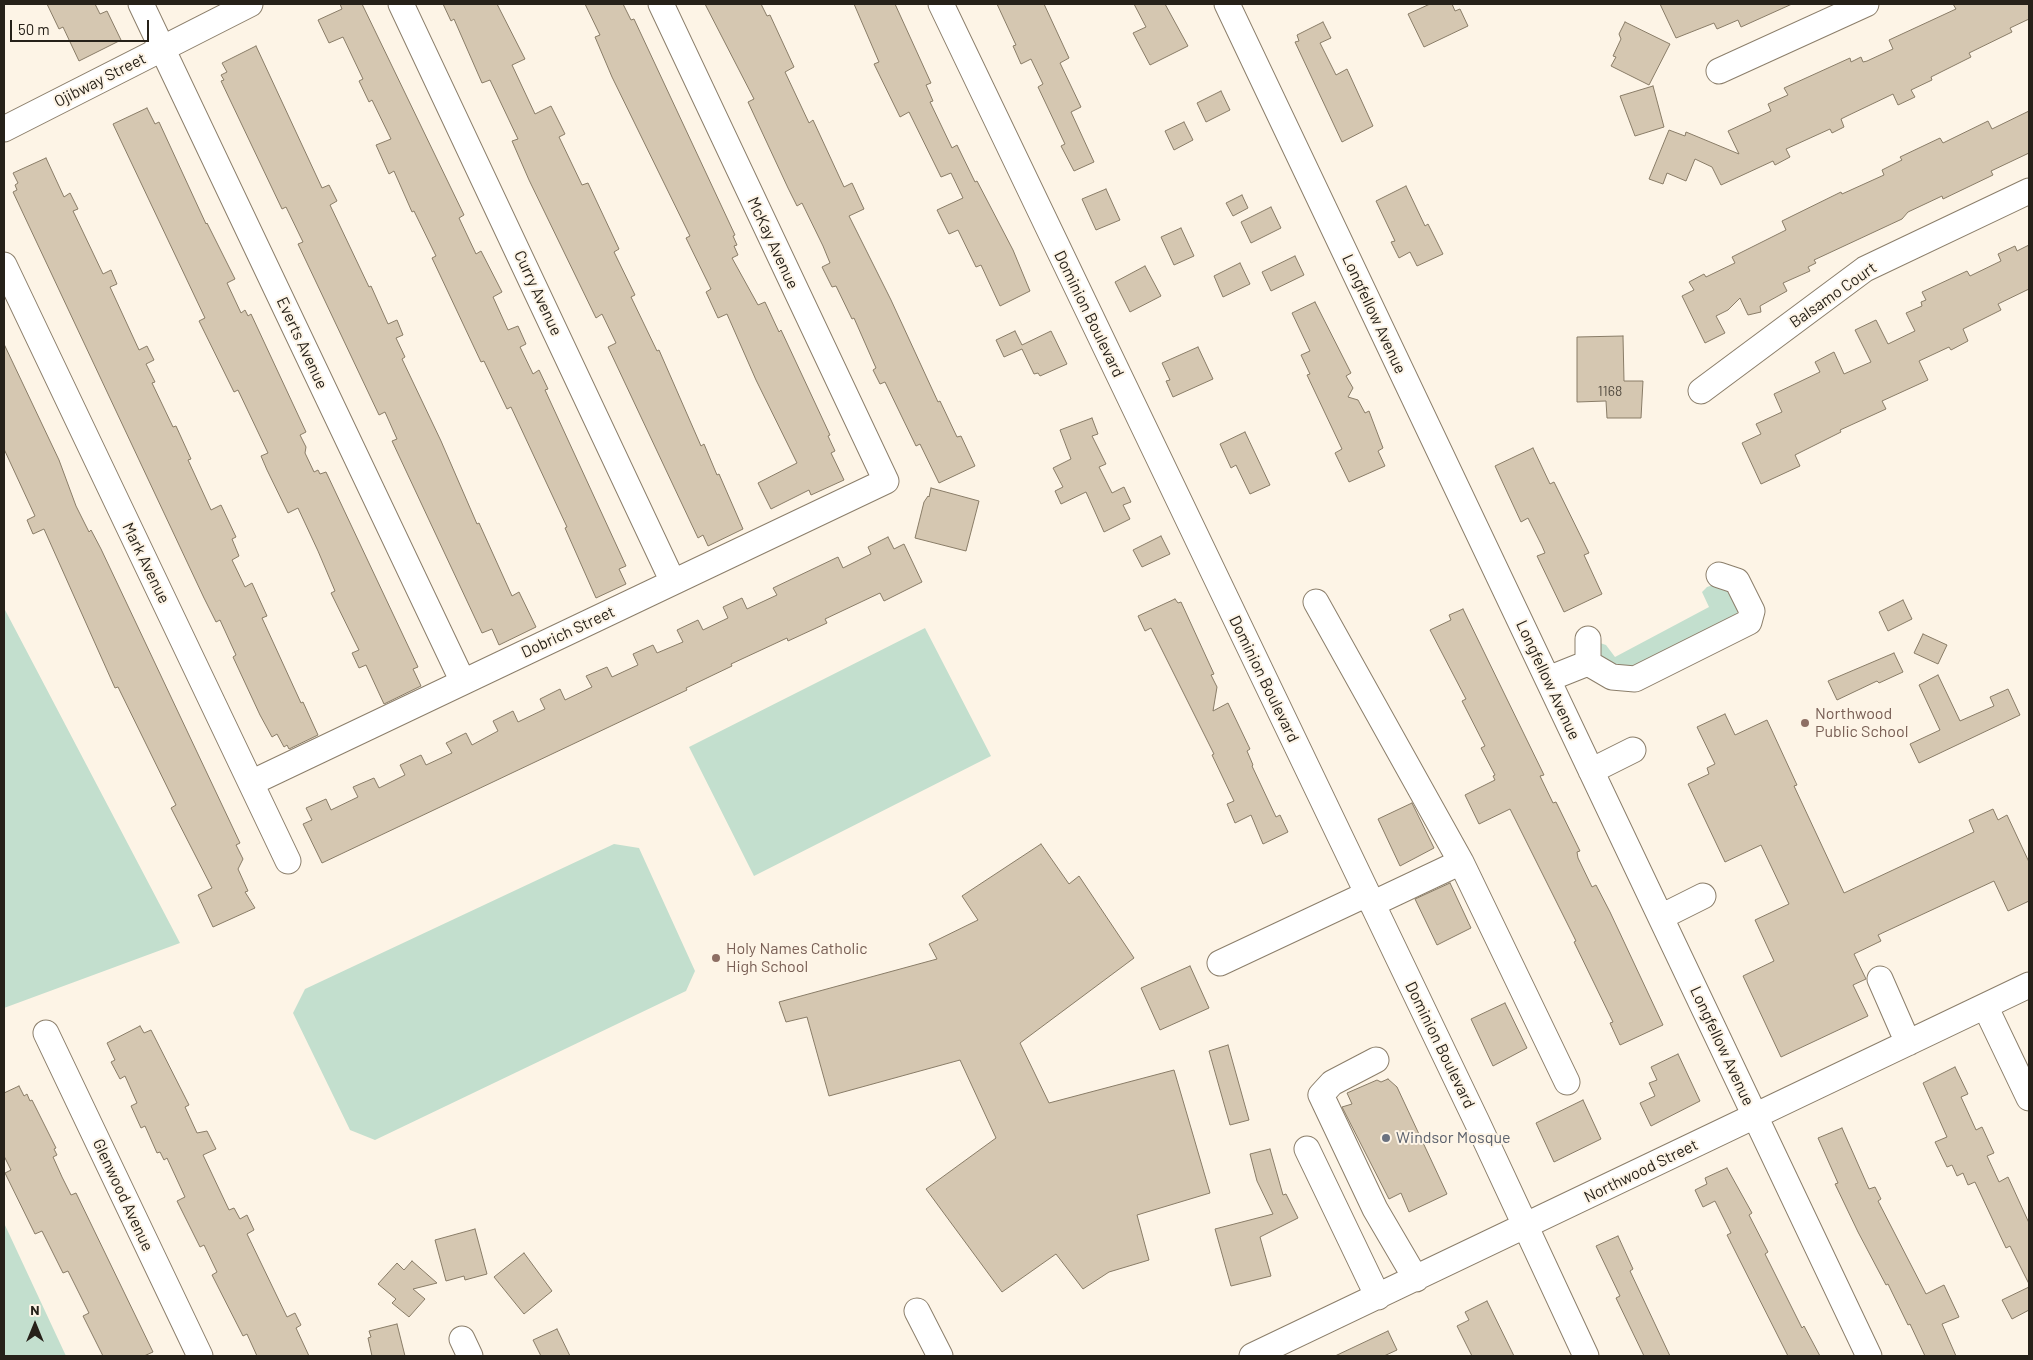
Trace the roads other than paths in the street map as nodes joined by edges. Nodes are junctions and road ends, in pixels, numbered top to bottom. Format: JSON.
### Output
{"nodes":[{"id":1,"x":141,"y":4,"type":"edge"},
{"id":2,"x":250,"y":4,"type":"edge"},
{"id":3,"x":402,"y":4,"type":"edge"},
{"id":4,"x":661,"y":4,"type":"edge"},
{"id":5,"x":941,"y":4,"type":"edge"},
{"id":6,"x":1226,"y":4,"type":"edge"},
{"id":7,"x":1866,"y":4,"type":"edge"},
{"id":8,"x":162,"y":48,"type":"junction"},
{"id":9,"x":1720,"y":71,"type":"dead end"},
{"id":10,"x":4,"y":129,"type":"edge"},
{"id":11,"x":2029,"y":191,"type":"edge"},
{"id":12,"x":4,"y":265,"type":"edge"},
{"id":13,"x":1701,"y":391,"type":"dead end"},
{"id":14,"x":886,"y":481,"type":"joint"},
{"id":15,"x":1718,"y":575,"type":"dead end"},
{"id":16,"x":673,"y":582,"type":"junction"},
{"id":17,"x":1316,"y":602,"type":"dead end"},
{"id":18,"x":1548,"y":678,"type":"junction"},
{"id":19,"x":463,"y":682,"type":"junction"},
{"id":20,"x":1633,"y":750,"type":"dead end"},
{"id":21,"x":1591,"y":771,"type":"junction"},
{"id":22,"x":251,"y":783,"type":"junction"},
{"id":23,"x":288,"y":861,"type":"dead end"},
{"id":24,"x":1461,"y":862,"type":"junction"},
{"id":25,"x":1703,"y":896,"type":"dead end"},
{"id":26,"x":1370,"y":899,"type":"junction"},
{"id":27,"x":1661,"y":917,"type":"junction"},
{"id":28,"x":1220,"y":963,"type":"dead end"},
{"id":29,"x":1880,"y":979,"type":"dead end"},
{"id":30,"x":2029,"y":985,"type":"edge"},
{"id":31,"x":1986,"y":1006,"type":"junction"},
{"id":32,"x":46,"y":1033,"type":"dead end"},
{"id":33,"x":1908,"y":1043,"type":"junction"},
{"id":34,"x":1376,"y":1060,"type":"dead end"},
{"id":35,"x":1567,"y":1082,"type":"dead end"},
{"id":36,"x":2029,"y":1098,"type":"edge"},
{"id":37,"x":1755,"y":1116,"type":"junction"},
{"id":38,"x":1307,"y":1149,"type":"dead end"},
{"id":39,"x":1524,"y":1227,"type":"junction"},
{"id":40,"x":1416,"y":1279,"type":"junction"},
{"id":41,"x":1378,"y":1297,"type":"junction"},
{"id":42,"x":917,"y":1311,"type":"dead end"},
{"id":43,"x":1293,"y":1348,"type":"edge"},
{"id":44,"x":200,"y":1356,"type":"edge"},
{"id":45,"x":940,"y":1356,"type":"edge"},
{"id":46,"x":1252,"y":1356,"type":"edge"},
{"id":47,"x":1586,"y":1356,"type":"edge"},
{"id":48,"x":1869,"y":1356,"type":"edge"}],
"edges":[{"from":1,"to":8,"type":"street","name":"Everts Avenue"},
{"from":2,"to":8,"type":"street","name":"Ojibway Street"},
{"from":3,"to":16,"type":"street","name":"Curry Avenue"},
{"from":4,"to":14,"type":"street","name":"McKay Avenue"},
{"from":5,"to":26,"type":"street","name":"Dominion Boulevard"},
{"from":6,"to":18,"type":"street","name":"Longfellow Avenue"},
{"from":7,"to":9,"type":"street"},
{"from":8,"to":10,"type":"street","name":"Ojibway Street"},
{"from":8,"to":19,"type":"street","name":"Everts Avenue"},
{"from":11,"to":13,"type":"street","name":"Balsamo Court"},
{"from":12,"to":22,"type":"street","name":"Mark Avenue"},
{"from":14,"to":16,"type":"street","name":"Dobrich Street"},
{"from":15,"to":18,"type":"street"},
{"from":16,"to":19,"type":"street","name":"Dobrich Street"},
{"from":17,"to":24,"type":"street"},
{"from":18,"to":21,"type":"street","name":"Longfellow Avenue"},
{"from":19,"to":22,"type":"street","name":"Dobrich Street"},
{"from":20,"to":21,"type":"street"},
{"from":21,"to":27,"type":"street","name":"Longfellow Avenue"},
{"from":22,"to":23,"type":"street","name":"Mark Avenue"},
{"from":24,"to":26,"type":"street"},
{"from":24,"to":35,"type":"street"},
{"from":25,"to":27,"type":"street"},
{"from":26,"to":28,"type":"street"},
{"from":26,"to":39,"type":"street","name":"Dominion Boulevard"},
{"from":27,"to":37,"type":"street","name":"Longfellow Avenue"},
{"from":29,"to":33,"type":"street"},
{"from":30,"to":31,"type":"street","name":"Northwood Street"},
{"from":31,"to":33,"type":"street","name":"Northwood Street"},
{"from":31,"to":36,"type":"street"},
{"from":32,"to":44,"type":"street","name":"Glenwood Avenue"},
{"from":33,"to":37,"type":"street","name":"Northwood Street"},
{"from":34,"to":40,"type":"street"},
{"from":37,"to":39,"type":"street","name":"Northwood Street"},
{"from":37,"to":48,"type":"street","name":"Longfellow Avenue"},
{"from":38,"to":41,"type":"street"},
{"from":39,"to":40,"type":"street","name":"Northwood Street"},
{"from":39,"to":47,"type":"street","name":"Dominion Boulevard"},
{"from":40,"to":41,"type":"street","name":"Northwood Street"},
{"from":41,"to":43,"type":"street","name":"Northwood Street"},
{"from":42,"to":45,"type":"street"},
{"from":43,"to":46,"type":"street","name":"Northwood Street"}]}
